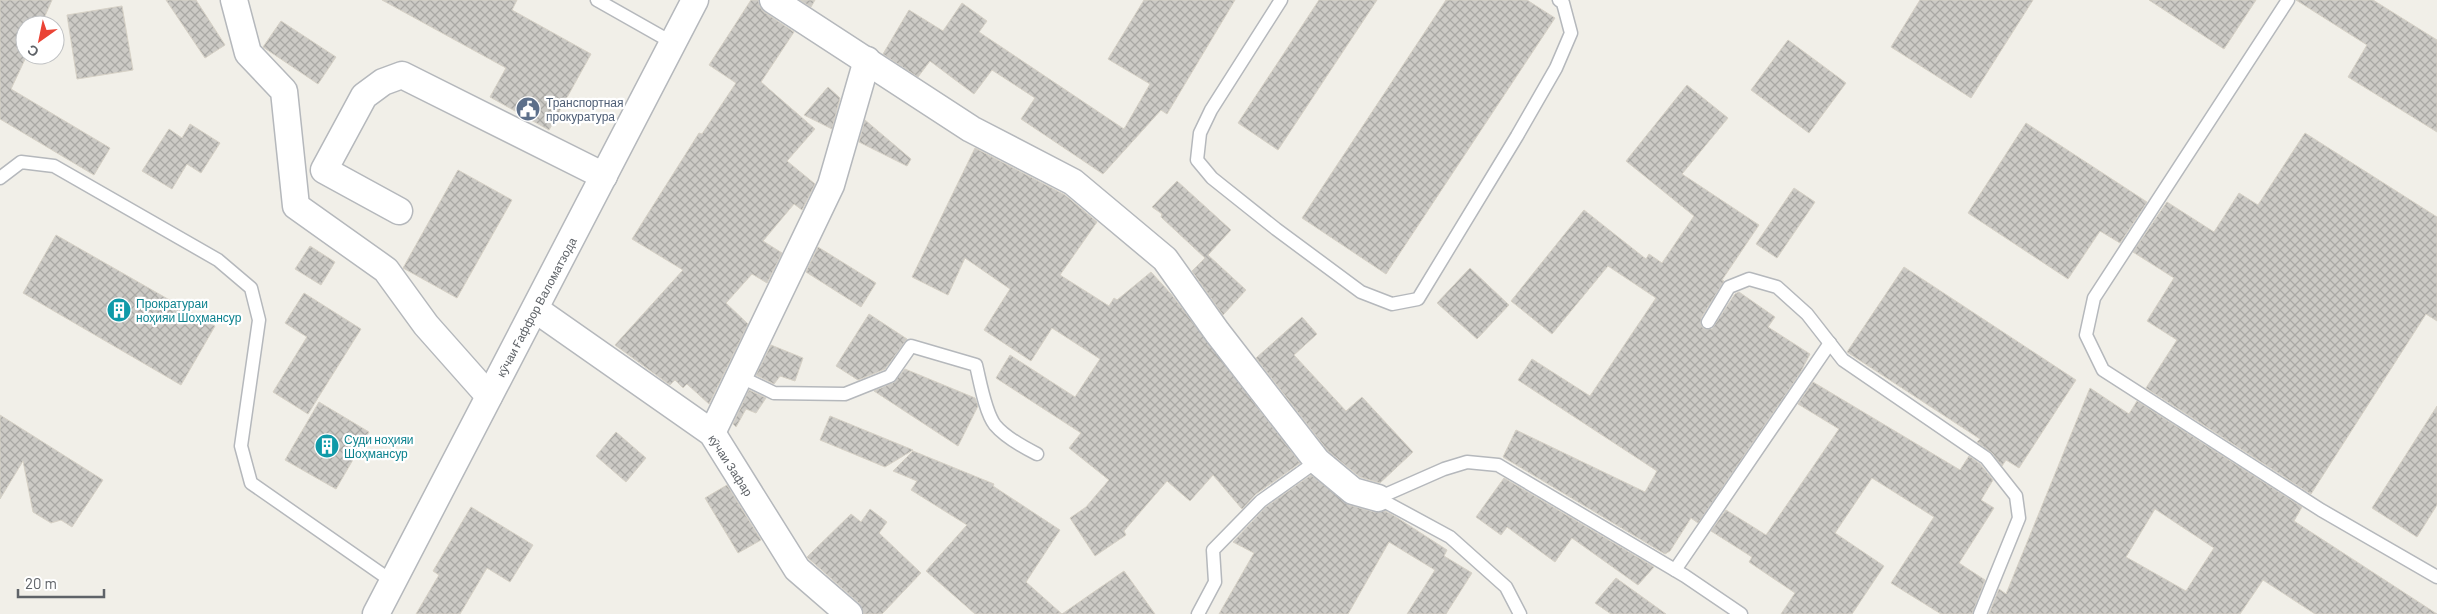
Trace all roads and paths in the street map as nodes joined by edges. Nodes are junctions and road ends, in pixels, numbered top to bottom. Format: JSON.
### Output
{"nodes":[{"id":1,"x":234,"y":0,"type":"edge"},
{"id":2,"x":597,"y":0,"type":"edge"},
{"id":3,"x":695,"y":0,"type":"edge"},
{"id":4,"x":773,"y":0,"type":"edge"},
{"id":5,"x":1281,"y":0,"type":"edge"},
{"id":6,"x":1559,"y":0,"type":"edge"},
{"id":7,"x":2288,"y":0,"type":"edge"},
{"id":8,"x":615,"y":4,"type":"edge"},
{"id":9,"x":673,"y":42,"type":"junction"},
{"id":10,"x":867,"y":60,"type":"junction"},
{"id":11,"x":604,"y":176,"type":"junction"},
{"id":12,"x":0,"y":178,"type":"edge"},
{"id":13,"x":398,"y":210,"type":"dead end"},
{"id":14,"x":535,"y":309,"type":"junction"},
{"id":15,"x":1708,"y":322,"type":"dead end"},
{"id":16,"x":1830,"y":343,"type":"junction"},
{"id":17,"x":740,"y":376,"type":"junction"},
{"id":18,"x":489,"y":396,"type":"junction"},
{"id":19,"x":712,"y":433,"type":"junction"},
{"id":20,"x":1037,"y":454,"type":"dead end"},
{"id":21,"x":1317,"y":461,"type":"junction"},
{"id":22,"x":1378,"y":498,"type":"junction"},
{"id":23,"x":1676,"y":570,"type":"junction"},
{"id":24,"x":2437,"y":577,"type":"edge"},
{"id":25,"x":393,"y":582,"type":"junction"},
{"id":26,"x":376,"y":614,"type":"edge"},
{"id":27,"x":850,"y":614,"type":"edge"},
{"id":28,"x":1198,"y":614,"type":"edge"},
{"id":29,"x":1520,"y":614,"type":"edge"},
{"id":30,"x":1741,"y":614,"type":"edge"},
{"id":31,"x":1980,"y":614,"type":"edge"}],
"edges":[{"from":1,"to":18,"type":"street"},
{"from":2,"to":8,"type":"lane"},
{"from":3,"to":9,"type":"street","name":"кӯчаи Ғаффор Валоматзода"},
{"from":4,"to":10,"type":"street"},
{"from":5,"to":6,"type":"lane"},
{"from":7,"to":24,"type":"lane"},
{"from":8,"to":9,"type":"lane"},
{"from":9,"to":11,"type":"street","name":"кӯчаи Ғаффор Валоматзода"},
{"from":10,"to":17,"type":"street"},
{"from":10,"to":21,"type":"street"},
{"from":11,"to":13,"type":"street"},
{"from":11,"to":14,"type":"street","name":"кӯчаи Ғаффор Валоматзода"},
{"from":12,"to":25,"type":"lane"},
{"from":14,"to":18,"type":"street","name":"кӯчаи Ғаффор Валоматзода"},
{"from":14,"to":19,"type":"street","name":"кӯчаи Зафар"},
{"from":15,"to":16,"type":"lane"},
{"from":16,"to":23,"type":"lane"},
{"from":16,"to":31,"type":"lane"},
{"from":17,"to":19,"type":"street"},
{"from":17,"to":20,"type":"lane"},
{"from":18,"to":25,"type":"street","name":"кӯчаи Ғаффор Валоматзода"},
{"from":19,"to":27,"type":"street","name":"кӯчаи Зафар"},
{"from":21,"to":22,"type":"street"},
{"from":21,"to":28,"type":"lane"},
{"from":22,"to":23,"type":"lane"},
{"from":22,"to":29,"type":"lane"},
{"from":23,"to":30,"type":"lane"},
{"from":25,"to":26,"type":"street","name":"кӯчаи Ғаффор Валоматзода"}]}
